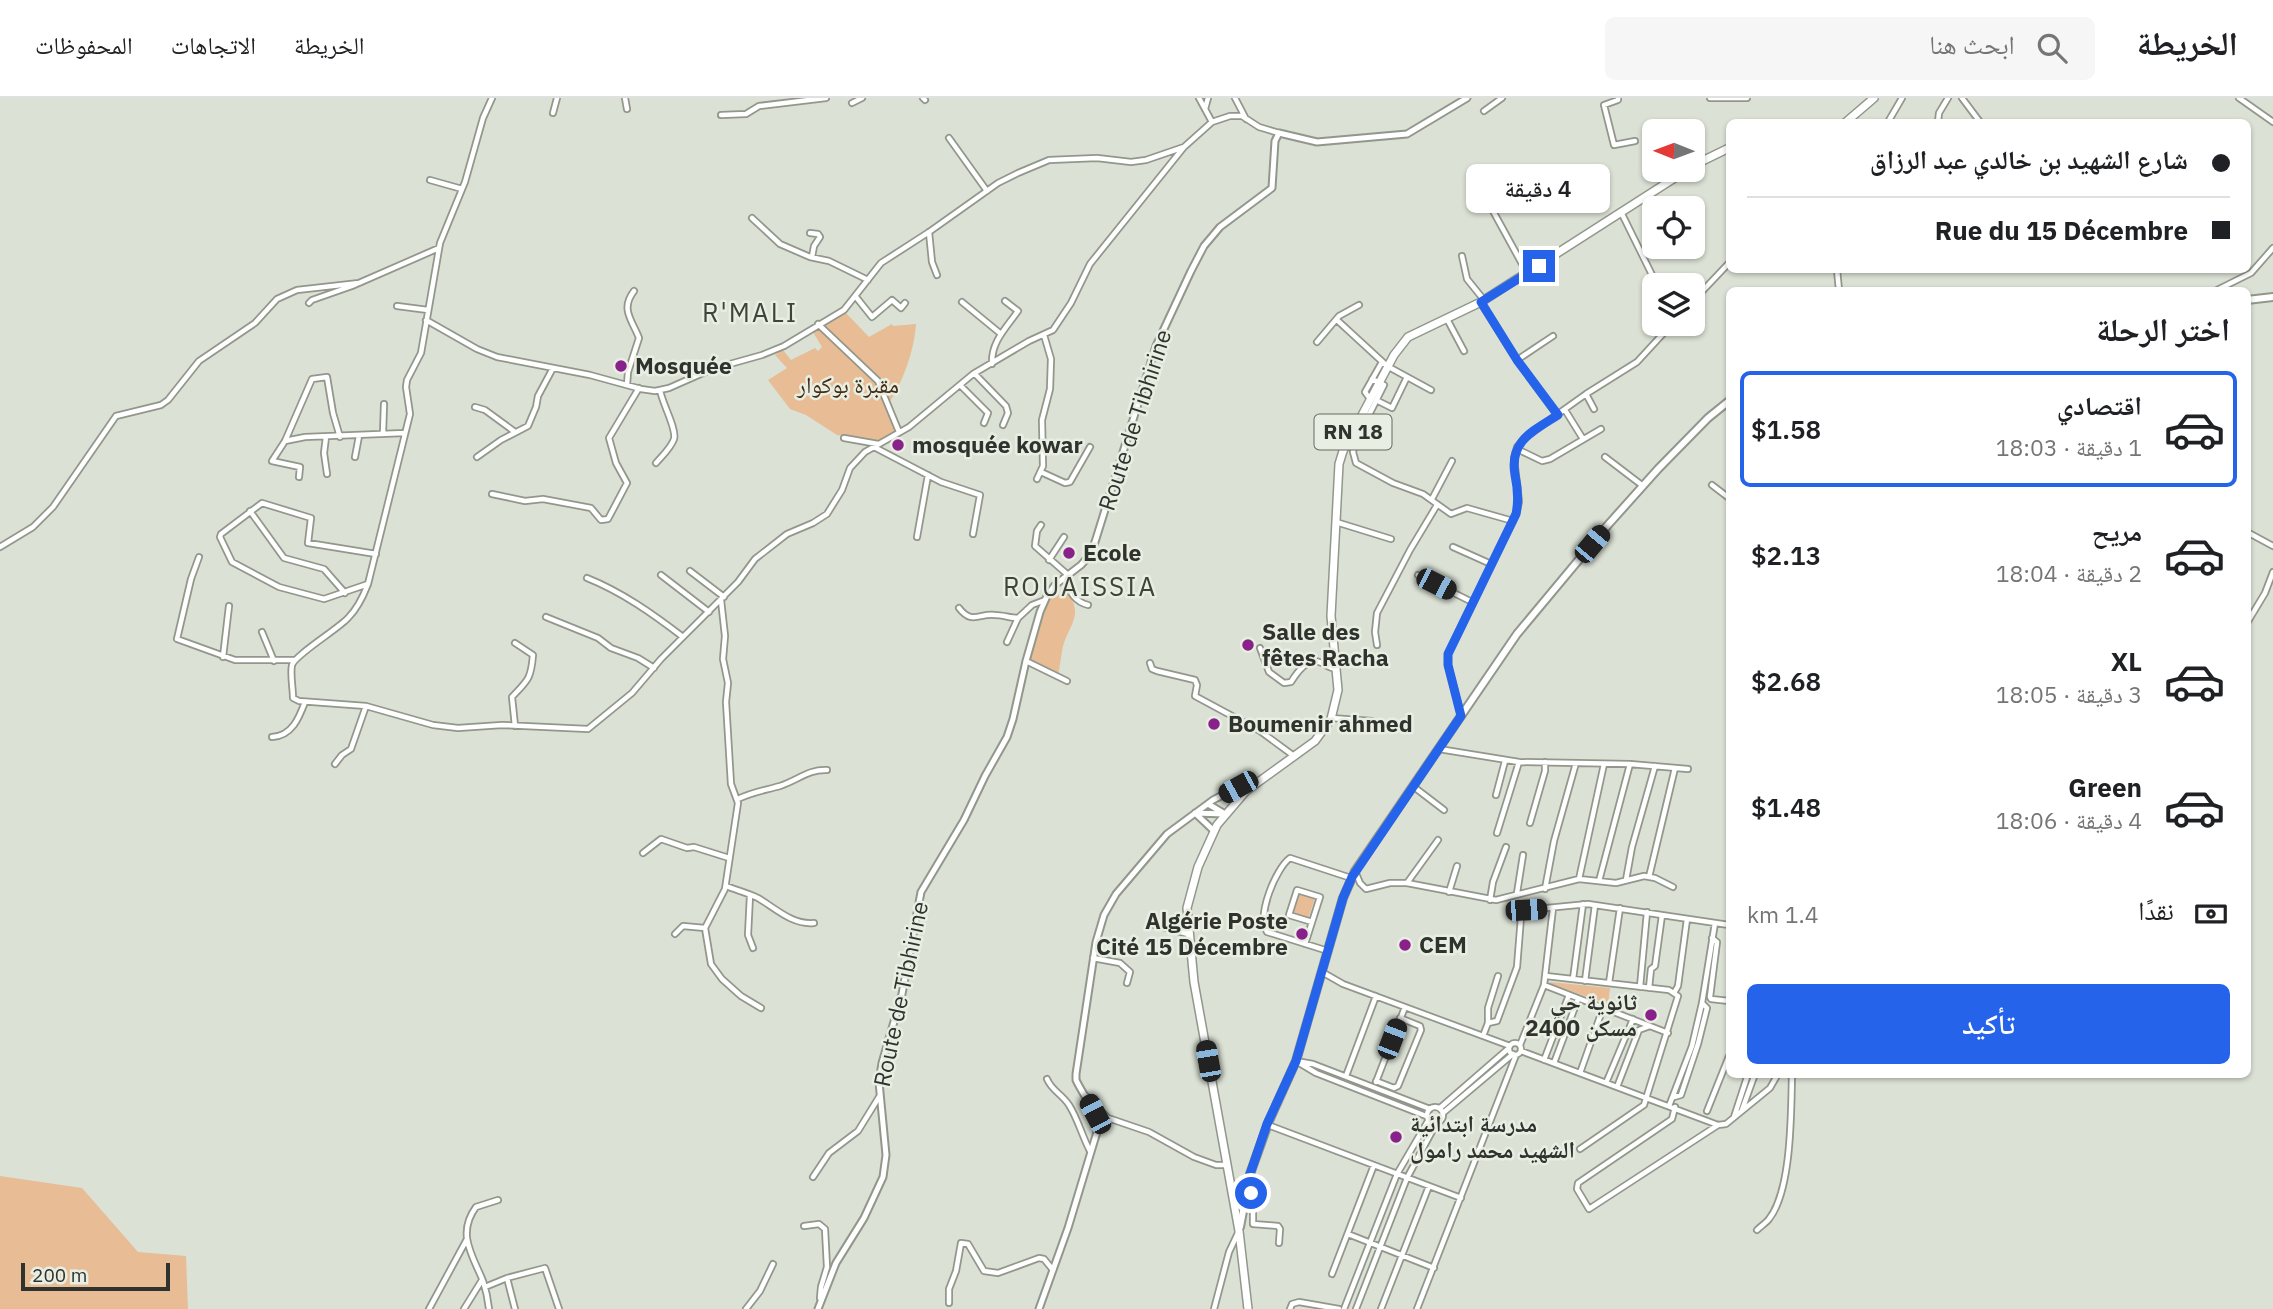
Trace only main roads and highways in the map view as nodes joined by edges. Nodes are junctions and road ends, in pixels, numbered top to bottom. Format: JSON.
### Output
{"nodes":[{"id":1,"x":1874,"y":98,"type":"edge"},
{"id":2,"x":1850,"y":119,"type":"edge"},
{"id":3,"x":1726,"y":149,"type":"edge"},
{"id":4,"x":1705,"y":160,"type":"edge"},
{"id":5,"x":1667,"y":182,"type":"edge"},
{"id":6,"x":2273,"y":297,"type":"edge"},
{"id":7,"x":2251,"y":300,"type":"edge"},
{"id":8,"x":1726,"y":403,"type":"edge"},
{"id":9,"x":1239,"y":1231,"type":"junction"},
{"id":10,"x":1248,"y":1309,"type":"edge"}],
"edges":[{"from":1,"to":2,"type":"main road"},
{"from":3,"to":4,"type":"main road"},
{"from":5,"to":9,"type":"main road","number":"RN 18"},
{"from":6,"to":7,"type":"main road"},
{"from":8,"to":9,"type":"main road"},
{"from":9,"to":10,"type":"main road","number":"RN 18"}]}
